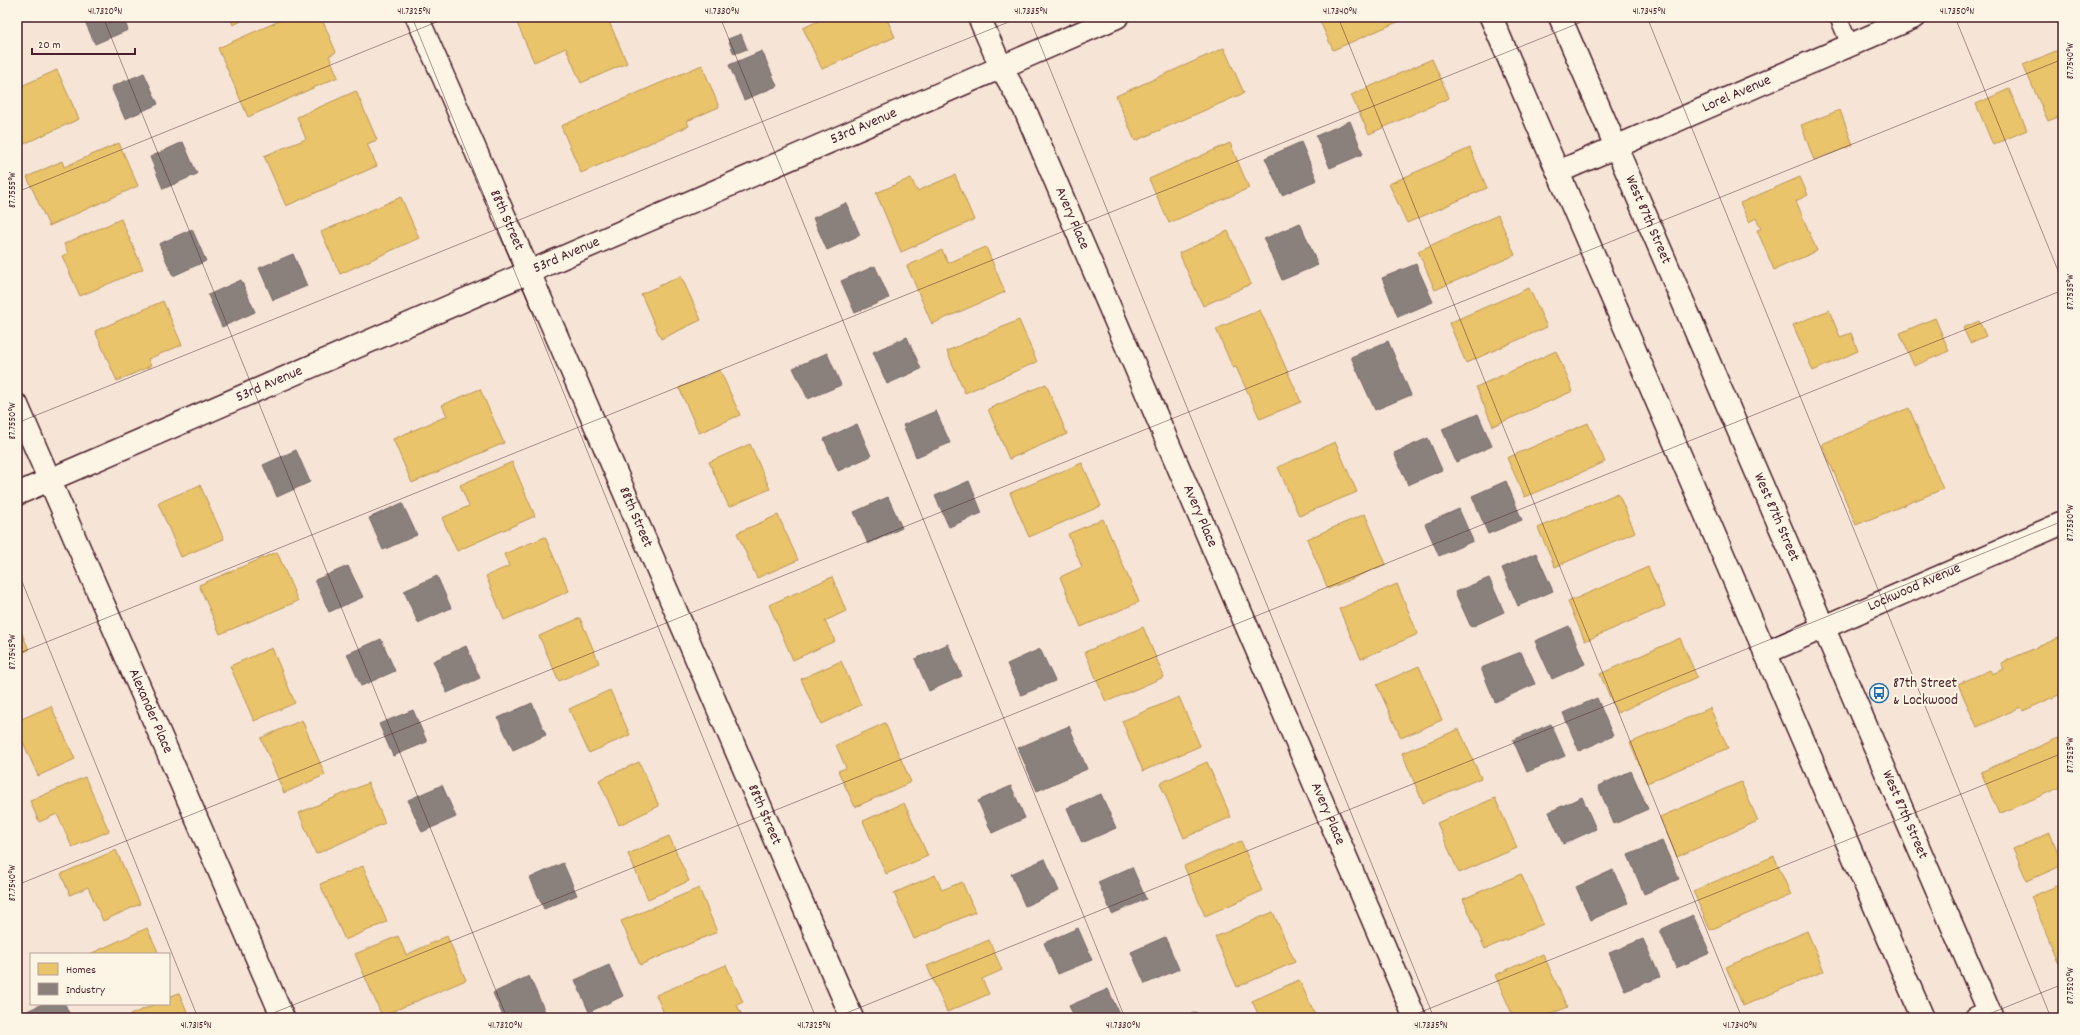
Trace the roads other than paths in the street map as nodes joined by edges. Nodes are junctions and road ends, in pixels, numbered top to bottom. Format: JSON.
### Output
{"nodes":[{"id":1,"x":417,"y":17,"type":"edge"},
{"id":2,"x":979,"y":17,"type":"edge"},
{"id":3,"x":1117,"y":17,"type":"edge"},
{"id":4,"x":1491,"y":17,"type":"edge"},
{"id":5,"x":1560,"y":17,"type":"edge"},
{"id":6,"x":1838,"y":17,"type":"edge"},
{"id":7,"x":1915,"y":17,"type":"edge"},
{"id":8,"x":1850,"y":45,"type":"junction"},
{"id":9,"x":1001,"y":67,"type":"junction"},
{"id":10,"x":1617,"y":146,"type":"junction"},
{"id":11,"x":1558,"y":172,"type":"junction"},
{"id":12,"x":530,"y":272,"type":"junction"},
{"id":13,"x":17,"y":405,"type":"edge"},
{"id":14,"x":50,"y":480,"type":"junction"},
{"id":15,"x":17,"y":494,"type":"edge"},
{"id":16,"x":2063,"y":523,"type":"edge"},
{"id":17,"x":1823,"y":628,"type":"junction"},
{"id":18,"x":1765,"y":653,"type":"junction"},
{"id":19,"x":1986,"y":1016,"type":"edge"},
{"id":20,"x":283,"y":1018,"type":"edge"},
{"id":21,"x":852,"y":1018,"type":"edge"},
{"id":22,"x":1415,"y":1018,"type":"edge"},
{"id":23,"x":1923,"y":1018,"type":"edge"}],
"edges":[{"from":1,"to":12,"type":"street","name":"88th Street"},
{"from":2,"to":9,"type":"street","name":"Avery Place"},
{"from":3,"to":9,"type":"street","name":"53rd Avenue"},
{"from":4,"to":11,"type":"street"},
{"from":5,"to":10,"type":"street","name":"West 87th Street"},
{"from":6,"to":8,"type":"lane"},
{"from":7,"to":8,"type":"street","name":"Lorel Avenue"},
{"from":8,"to":10,"type":"street","name":"Lorel Avenue"},
{"from":9,"to":12,"type":"street","name":"53rd Avenue"},
{"from":9,"to":22,"type":"street","name":"Avery Place"},
{"from":10,"to":11,"type":"street","name":"Lorel Avenue"},
{"from":10,"to":17,"type":"street","name":"West 87th Street"},
{"from":11,"to":18,"type":"street"},
{"from":12,"to":14,"type":"street","name":"53rd Avenue"},
{"from":12,"to":21,"type":"street","name":"88th Street"},
{"from":13,"to":14,"type":"street","name":"Alexander Place"},
{"from":14,"to":15,"type":"street","name":"53rd Avenue"},
{"from":14,"to":20,"type":"street","name":"Alexander Place"},
{"from":16,"to":17,"type":"street","name":"Lockwood Avenue"},
{"from":17,"to":18,"type":"street","name":"Lockwood Avenue"},
{"from":17,"to":19,"type":"street","name":"West 87th Street"},
{"from":18,"to":23,"type":"street"}]}
